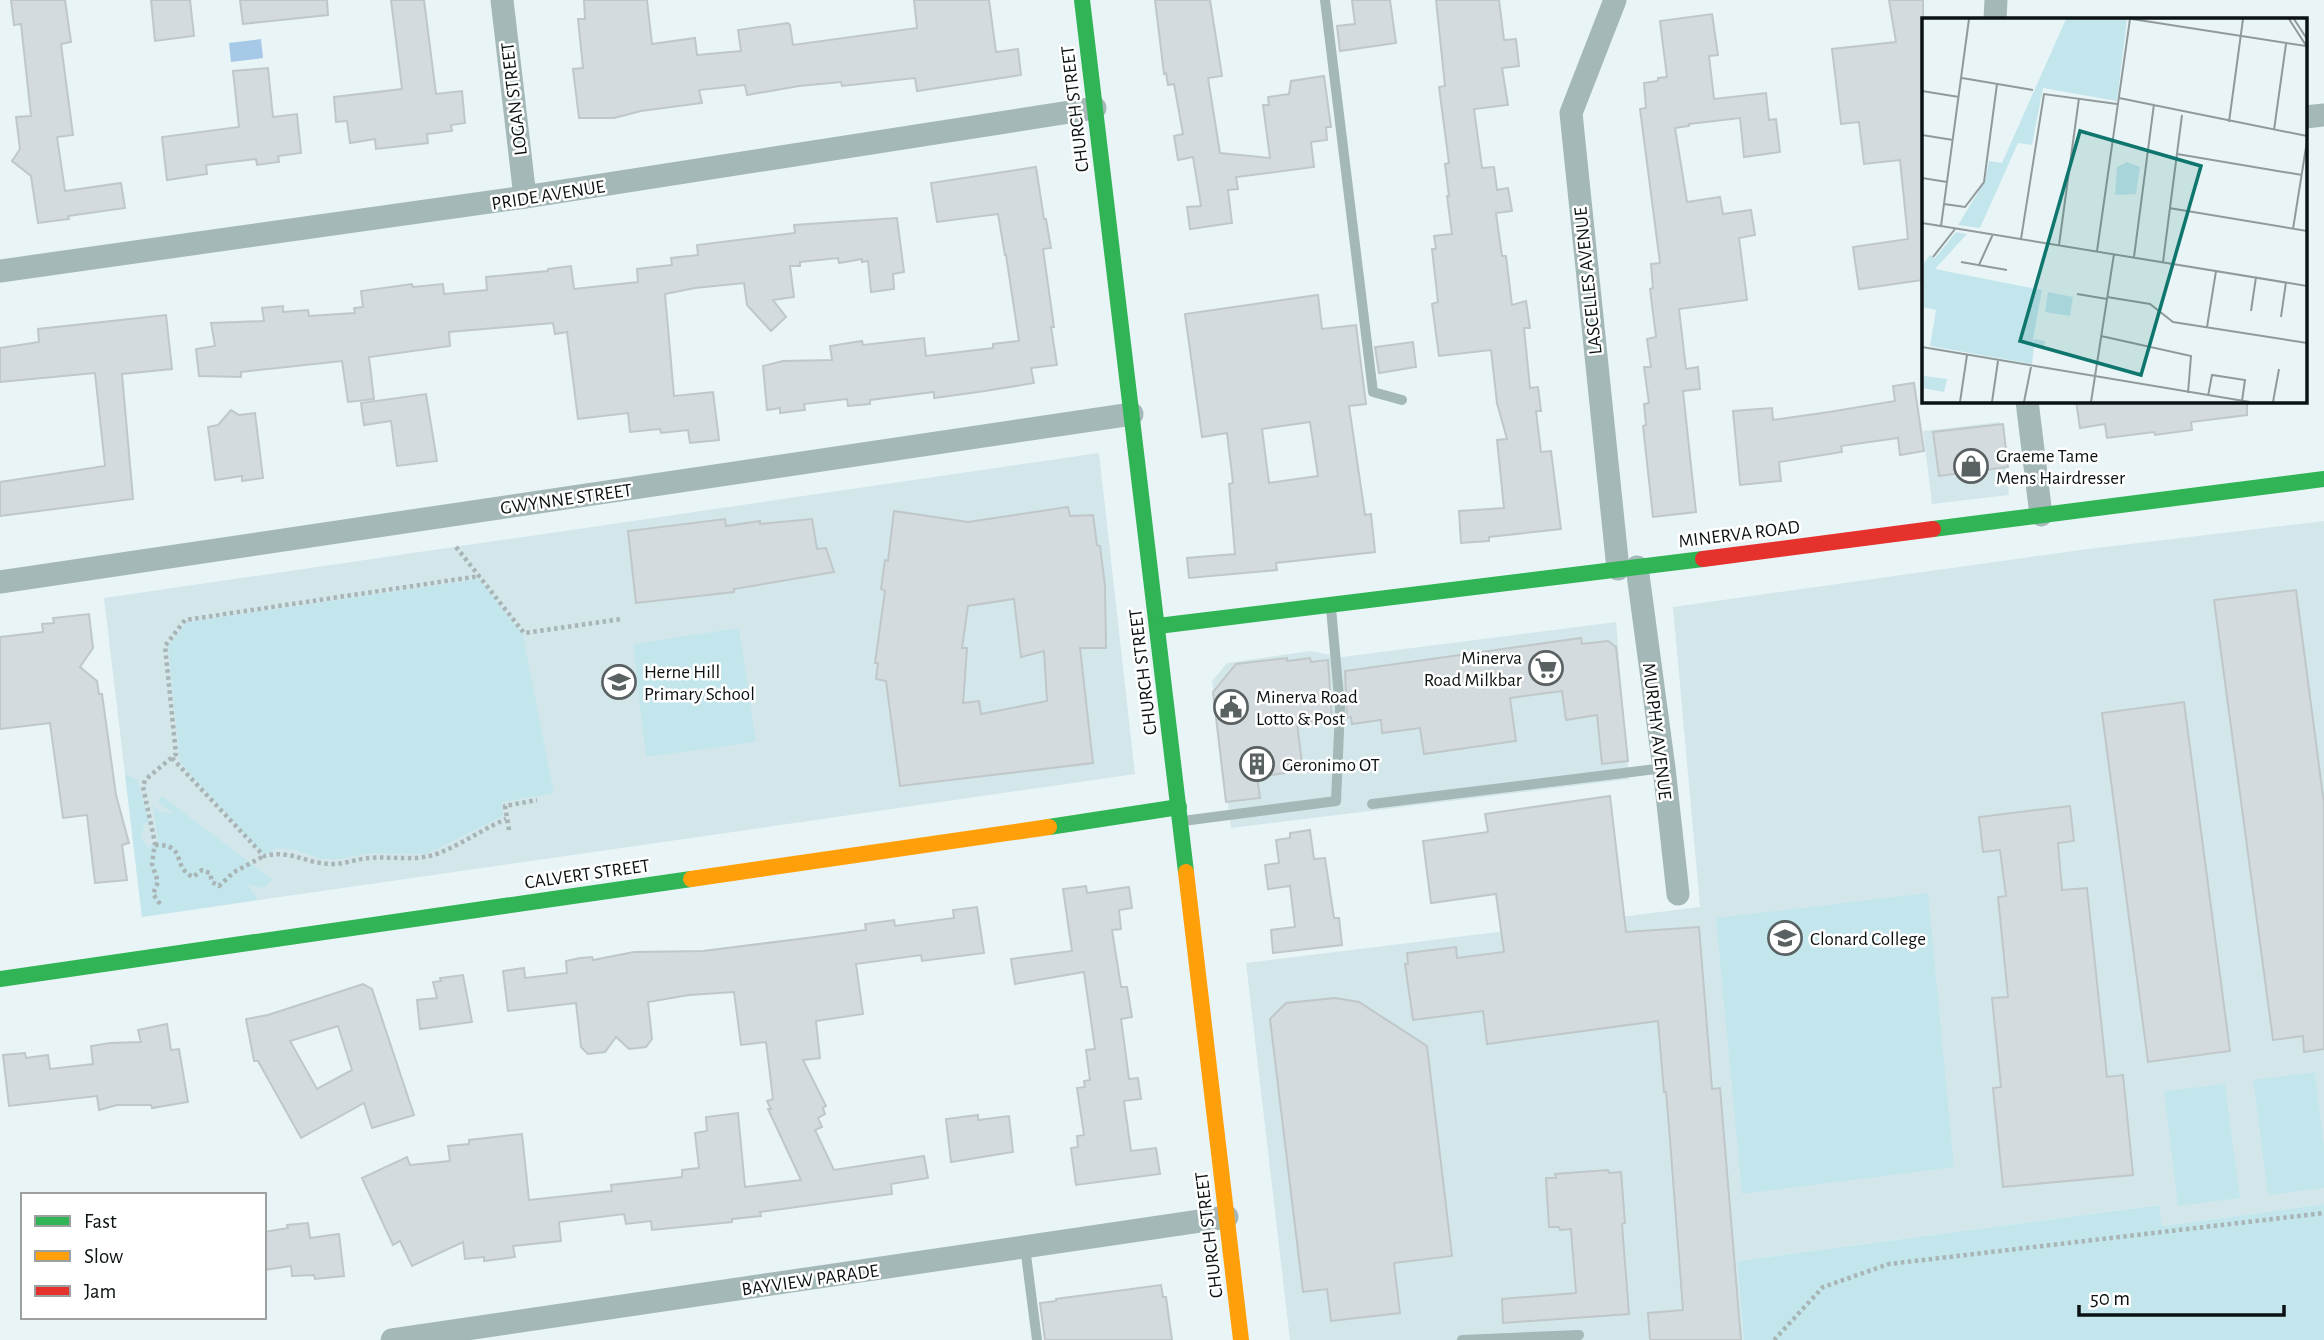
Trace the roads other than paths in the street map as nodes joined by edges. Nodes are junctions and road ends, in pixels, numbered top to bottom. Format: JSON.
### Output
{"nodes":[{"id":1,"x":502,"y":0,"type":"edge"},
{"id":2,"x":1082,"y":0,"type":"edge"},
{"id":3,"x":1325,"y":0,"type":"edge"},
{"id":4,"x":1615,"y":0,"type":"edge"},
{"id":5,"x":1996,"y":0,"type":"edge"},
{"id":6,"x":1995,"y":18,"type":"edge"},
{"id":7,"x":1095,"y":108,"type":"junction"},
{"id":8,"x":2324,"y":114,"type":"edge"},
{"id":9,"x":2306,"y":117,"type":"edge"},
{"id":10,"x":525,"y":197,"type":"junction"},
{"id":11,"x":0,"y":271,"type":"edge"},
{"id":12,"x":1402,"y":400,"type":"dead end"},
{"id":13,"x":2027,"y":402,"type":"edge"},
{"id":14,"x":1132,"y":414,"type":"junction"},
{"id":15,"x":2324,"y":479,"type":"edge"},
{"id":16,"x":2041,"y":515,"type":"junction"},
{"id":17,"x":1627,"y":568,"type":"junction"},
{"id":18,"x":0,"y":582,"type":"edge"},
{"id":19,"x":1331,"y":605,"type":"junction"},
{"id":20,"x":1158,"y":626,"type":"junction"},
{"id":21,"x":1664,"y":768,"type":"junction"},
{"id":22,"x":1373,"y":804,"type":"dead end"},
{"id":23,"x":1180,"y":814,"type":"junction"},
{"id":24,"x":1678,"y":894,"type":"dead end"},
{"id":25,"x":0,"y":979,"type":"edge"},
{"id":26,"x":1227,"y":1217,"type":"junction"},
{"id":27,"x":1025,"y":1247,"type":"junction"},
{"id":28,"x":1579,"y":1335,"type":"dead end"},
{"id":29,"x":392,"y":1340,"type":"edge"},
{"id":30,"x":1037,"y":1340,"type":"edge"},
{"id":31,"x":1241,"y":1340,"type":"edge"},
{"id":32,"x":1462,"y":1340,"type":"edge"}],
"edges":[{"from":1,"to":10,"type":"street","name":"LOGAN STREET"},
{"from":2,"to":7,"type":"street","name":"CHURCH STREET"},
{"from":3,"to":12,"type":"lane"},
{"from":4,"to":17,"type":"street","name":"LASCELLES AVENUE"},
{"from":5,"to":6,"type":"street"},
{"from":7,"to":10,"type":"street","name":"PRIDE AVENUE"},
{"from":7,"to":14,"type":"street","name":"CHURCH STREET"},
{"from":8,"to":9,"type":"street"},
{"from":10,"to":11,"type":"street","name":"PRIDE AVENUE"},
{"from":13,"to":16,"type":"street"},
{"from":14,"to":18,"type":"street","name":"GWYNNE STREET"},
{"from":14,"to":20,"type":"street","name":"CHURCH STREET"},
{"from":15,"to":16,"type":"street","name":"MINERVA ROAD"},
{"from":16,"to":17,"type":"street","name":"MINERVA ROAD"},
{"from":17,"to":19,"type":"street","name":"MINERVA ROAD"},
{"from":17,"to":21,"type":"street","name":"MURPHY AVENUE"},
{"from":19,"to":20,"type":"street","name":"MINERVA ROAD"},
{"from":19,"to":23,"type":"lane"},
{"from":20,"to":23,"type":"street","name":"CHURCH STREET"},
{"from":21,"to":22,"type":"lane"},
{"from":21,"to":24,"type":"street","name":"MURPHY AVENUE"},
{"from":23,"to":25,"type":"street","name":"CALVERT STREET"},
{"from":23,"to":26,"type":"street","name":"CHURCH STREET"},
{"from":26,"to":27,"type":"street","name":"BAYVIEW PARADE"},
{"from":26,"to":31,"type":"street","name":"CHURCH STREET"},
{"from":27,"to":29,"type":"street","name":"BAYVIEW PARADE"},
{"from":27,"to":30,"type":"lane"},
{"from":28,"to":32,"type":"lane"}]}
